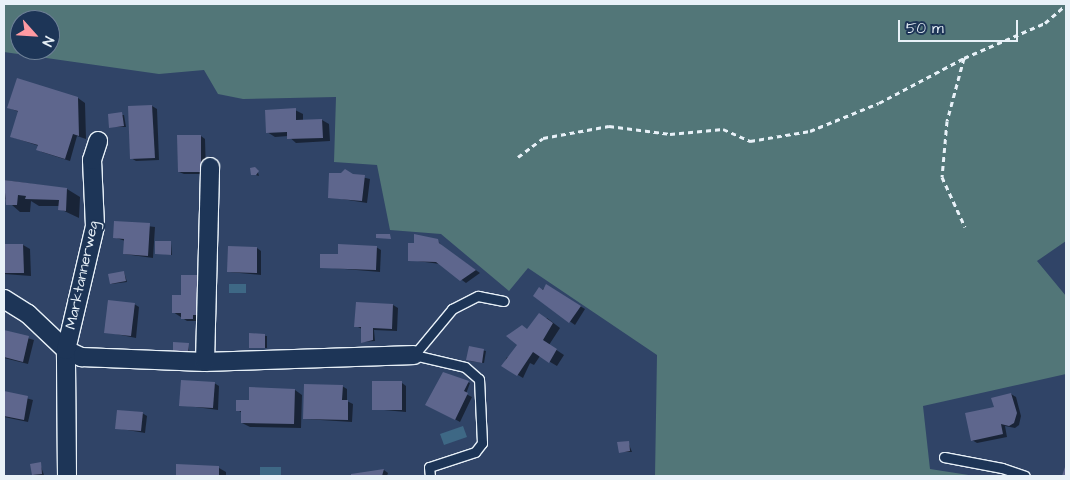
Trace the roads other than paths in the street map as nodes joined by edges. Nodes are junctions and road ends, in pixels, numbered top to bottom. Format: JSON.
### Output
{"nodes":[{"id":1,"x":98,"y":140,"type":"dead end"},
{"id":2,"x":210,"y":167,"type":"dead end"},
{"id":3,"x":4,"y":298,"type":"edge"},
{"id":4,"x":504,"y":301,"type":"dead end"},
{"id":5,"x":66,"y":350,"type":"junction"},
{"id":6,"x":414,"y":355,"type":"junction"},
{"id":7,"x":205,"y":362,"type":"junction"},
{"id":8,"x":944,"y":458,"type":"dead end"},
{"id":9,"x":67,"y":476,"type":"edge"},
{"id":10,"x":430,"y":476,"type":"edge"},
{"id":11,"x":1025,"y":476,"type":"edge"}],
"edges":[{"from":1,"to":5,"type":"street","name":"Marktannerweg"},
{"from":2,"to":7,"type":"street"},
{"from":3,"to":5,"type":"street","name":"Marktannerweg"},
{"from":4,"to":6,"type":"lane"},
{"from":5,"to":7,"type":"street","name":"Marktannerweg"},
{"from":5,"to":9,"type":"street","name":"Marktannerweg"},
{"from":6,"to":7,"type":"street","name":"Marktannerweg"},
{"from":6,"to":10,"type":"lane"},
{"from":8,"to":11,"type":"lane"}]}
